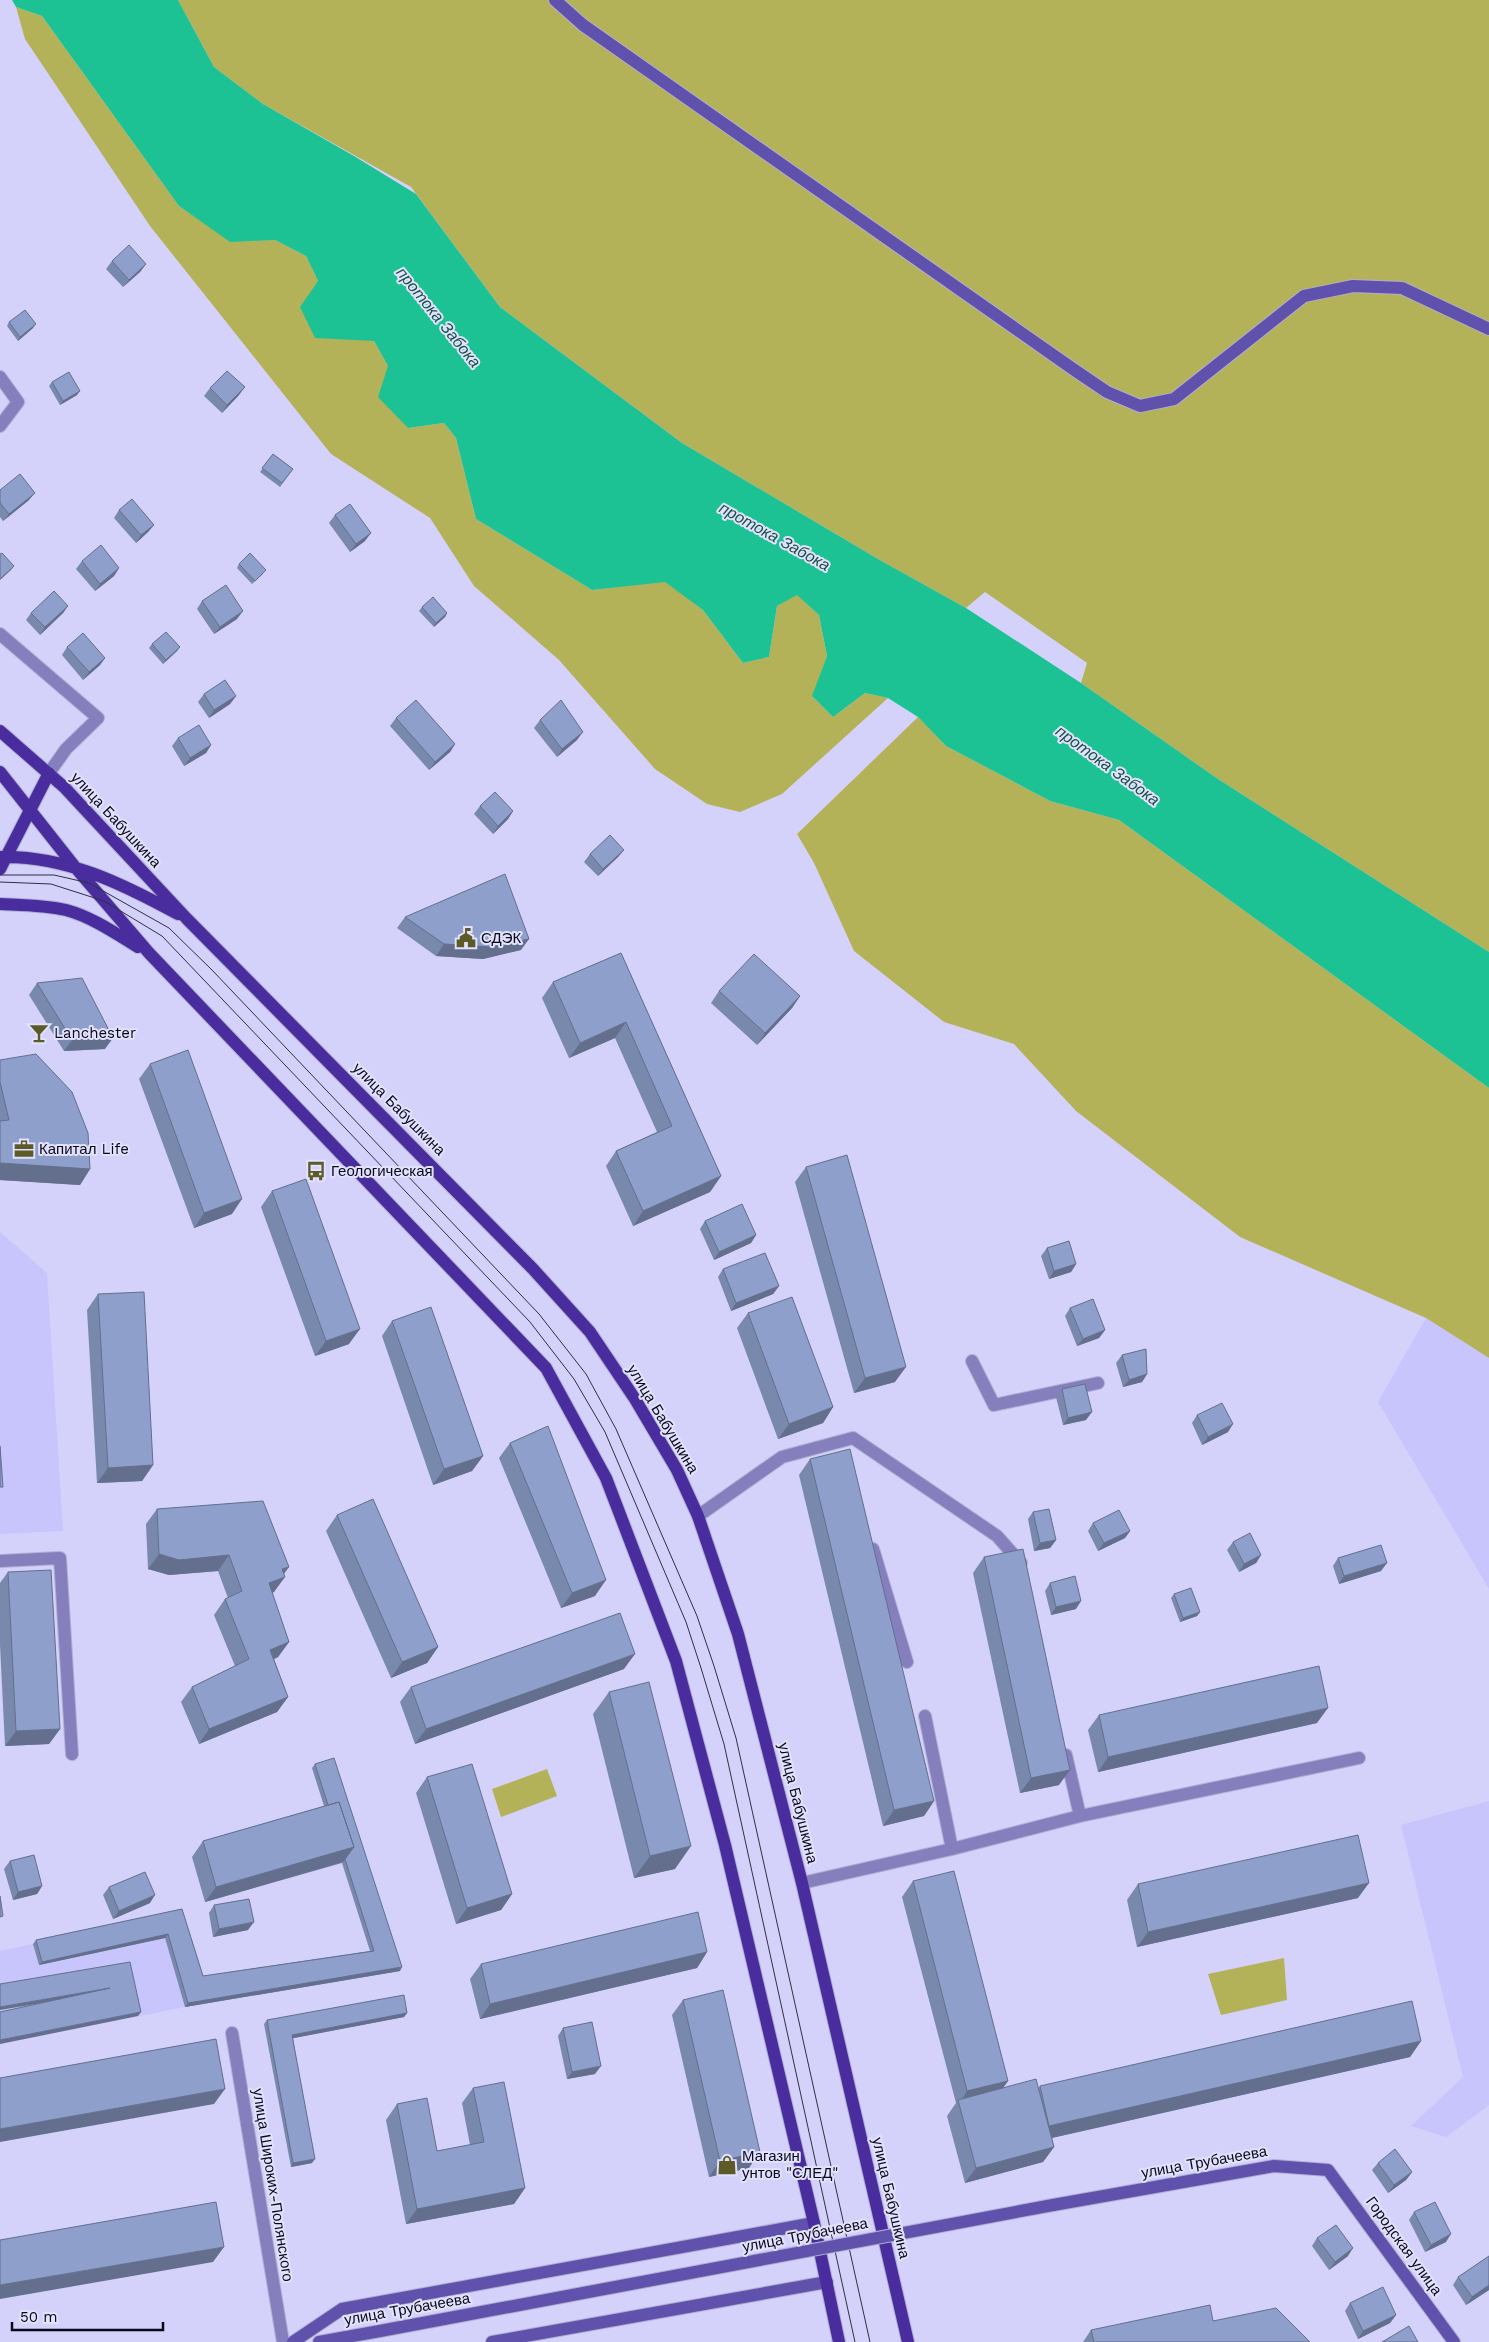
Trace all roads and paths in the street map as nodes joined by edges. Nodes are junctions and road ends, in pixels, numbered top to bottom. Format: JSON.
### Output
{"nodes":[{"id":1,"x":555,"y":0,"type":"edge"},
{"id":2,"x":1489,"y":329,"type":"edge"},
{"id":3,"x":0,"y":377,"type":"edge"},
{"id":4,"x":0,"y":426,"type":"edge"},
{"id":5,"x":0,"y":634,"type":"edge"},
{"id":6,"x":0,"y":731,"type":"edge"},
{"id":7,"x":0,"y":772,"type":"edge"},
{"id":8,"x":49,"y":773,"type":"junction"},
{"id":9,"x":29,"y":811,"type":"junction"},
{"id":10,"x":4,"y":857,"type":"edge"},
{"id":11,"x":75,"y":867,"type":"junction"},
{"id":12,"x":0,"y":869,"type":"edge"},
{"id":13,"x":0,"y":904,"type":"edge"},
{"id":14,"x":187,"y":919,"type":"junction"},
{"id":15,"x":149,"y":953,"type":"junction"},
{"id":16,"x":972,"y":1362,"type":"dead end"},
{"id":17,"x":1098,"y":1383,"type":"dead end"},
{"id":18,"x":698,"y":1516,"type":"junction"},
{"id":19,"x":870,"y":1538,"type":"edge"},
{"id":20,"x":0,"y":1561,"type":"edge"},
{"id":21,"x":1025,"y":1579,"type":"edge"},
{"id":22,"x":907,"y":1662,"type":"dead end"},
{"id":23,"x":925,"y":1716,"type":"dead end"},
{"id":24,"x":1062,"y":1740,"type":"edge"},
{"id":25,"x":72,"y":1754,"type":"dead end"},
{"id":26,"x":1359,"y":1758,"type":"dead end"},
{"id":27,"x":1080,"y":1816,"type":"junction"},
{"id":28,"x":952,"y":1849,"type":"junction"},
{"id":29,"x":802,"y":1882,"type":"junction"},
{"id":30,"x":232,"y":2034,"type":"dead end"},
{"id":31,"x":1328,"y":2170,"type":"joint"},
{"id":32,"x":814,"y":2223,"type":"junction"},
{"id":33,"x":827,"y":2282,"type":"junction"},
{"id":34,"x":283,"y":2342,"type":"edge"},
{"id":35,"x":293,"y":2342,"type":"edge"},
{"id":36,"x":319,"y":2342,"type":"edge"},
{"id":37,"x":492,"y":2342,"type":"edge"},
{"id":38,"x":839,"y":2342,"type":"edge"},
{"id":39,"x":908,"y":2342,"type":"edge"},
{"id":40,"x":1454,"y":2342,"type":"edge"}],
"edges":[{"from":1,"to":2,"type":"main road"},
{"from":3,"to":4,"type":"street"},
{"from":5,"to":8,"type":"street"},
{"from":6,"to":8,"type":"main road","name":"улица Бабушкина"},
{"from":7,"to":9,"type":"main road"},
{"from":8,"to":9,"type":"main road"},
{"from":8,"to":14,"type":"main road","name":"улица Бабушкина"},
{"from":9,"to":10,"type":"main road"},
{"from":9,"to":11,"type":"main road"},
{"from":10,"to":11,"type":"main road"},
{"from":10,"to":12,"type":"main road"},
{"from":11,"to":14,"type":"main road"},
{"from":11,"to":15,"type":"main road"},
{"from":13,"to":15,"type":"main road"},
{"from":14,"to":18,"type":"main road","name":"улица Бабушкина"},
{"from":15,"to":32,"type":"main road"},
{"from":16,"to":17,"type":"street"},
{"from":18,"to":21,"type":"street"},
{"from":18,"to":29,"type":"main road","name":"улица Бабушкина"},
{"from":19,"to":22,"type":"street"},
{"from":20,"to":25,"type":"street"},
{"from":23,"to":28,"type":"street"},
{"from":24,"to":27,"type":"street"},
{"from":26,"to":27,"type":"street"},
{"from":27,"to":28,"type":"street"},
{"from":28,"to":29,"type":"street"},
{"from":29,"to":39,"type":"main road","name":"улица Бабушкина"},
{"from":30,"to":34,"type":"street","name":"улица Широких-Полянского"},
{"from":31,"to":36,"type":"main road","name":"улица Трубачеева","bridge":true},
{"from":31,"to":40,"type":"main road","name":"Городская улица"},
{"from":32,"to":33,"type":"main road"},
{"from":32,"to":35,"type":"main road","name":"улица Трубачеева"},
{"from":33,"to":37,"type":"main road"},
{"from":33,"to":38,"type":"main road"}]}
